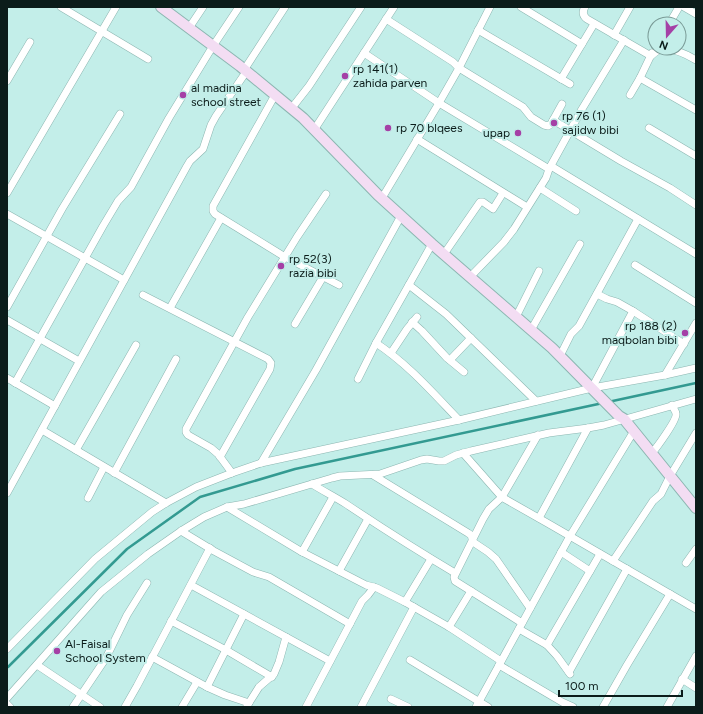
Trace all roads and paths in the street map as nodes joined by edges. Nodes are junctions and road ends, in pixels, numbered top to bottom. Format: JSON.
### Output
{"nodes":[{"id":1,"x":61,"y":7,"type":"edge"},
{"id":2,"x":116,"y":7,"type":"edge"},
{"id":3,"x":161,"y":7,"type":"edge"},
{"id":4,"x":203,"y":7,"type":"edge"},
{"id":5,"x":239,"y":7,"type":"edge"},
{"id":6,"x":285,"y":7,"type":"edge"},
{"id":7,"x":361,"y":7,"type":"edge"},
{"id":8,"x":394,"y":7,"type":"edge"},
{"id":9,"x":490,"y":7,"type":"edge"},
{"id":10,"x":521,"y":7,"type":"edge"},
{"id":11,"x":537,"y":7,"type":"edge"},
{"id":12,"x":585,"y":7,"type":"edge"},
{"id":13,"x":630,"y":7,"type":"edge"},
{"id":14,"x":679,"y":7,"type":"edge"},
{"id":15,"x":684,"y":7,"type":"edge"},
{"id":16,"x":533,"y":14,"type":"junction"},
{"id":17,"x":696,"y":14,"type":"edge"},
{"id":18,"x":674,"y":16,"type":"edge"},
{"id":19,"x":386,"y":19,"type":"junction"},
{"id":20,"x":594,"y":24,"type":"junction"},
{"id":21,"x":189,"y":28,"type":"junction"},
{"id":22,"x":102,"y":30,"type":"junction"},
{"id":23,"x":478,"y":30,"type":"junction"},
{"id":24,"x":614,"y":35,"type":"junction"},
{"id":25,"x":624,"y":40,"type":"junction"},
{"id":26,"x":30,"y":42,"type":"dead end"},
{"id":27,"x":582,"y":44,"type":"junction"},
{"id":28,"x":213,"y":46,"type":"junction"},
{"id":29,"x":364,"y":53,"type":"junction"},
{"id":30,"x":647,"y":54,"type":"edge"},
{"id":31,"x":650,"y":56,"type":"edge"},
{"id":32,"x":148,"y":59,"type":"dead end"},
{"id":33,"x":459,"y":68,"type":"junction"},
{"id":34,"x":245,"y":71,"type":"junction"},
{"id":35,"x":640,"y":78,"type":"junction"},
{"id":36,"x":561,"y":79,"type":"junction"},
{"id":37,"x":7,"y":82,"type":"edge"},
{"id":38,"x":570,"y":84,"type":"dead end"},
{"id":39,"x":630,"y":94,"type":"dead end"},
{"id":40,"x":275,"y":95,"type":"junction"},
{"id":41,"x":439,"y":103,"type":"junction"},
{"id":42,"x":562,"y":104,"type":"dead end"},
{"id":43,"x":292,"y":109,"type":"junction"},
{"id":44,"x":696,"y":110,"type":"edge"},
{"id":45,"x":120,"y":114,"type":"dead end"},
{"id":46,"x":553,"y":120,"type":"junction"},
{"id":47,"x":649,"y":128,"type":"dead end"},
{"id":48,"x":314,"y":130,"type":"junction"},
{"id":49,"x":571,"y":130,"type":"junction"},
{"id":50,"x":418,"y":139,"type":"junction"},
{"id":51,"x":696,"y":156,"type":"edge"},
{"id":52,"x":550,"y":168,"type":"junction"},
{"id":53,"x":540,"y":188,"type":"junction"},
{"id":54,"x":7,"y":193,"type":"edge"},
{"id":55,"x":503,"y":193,"type":"junction"},
{"id":56,"x":326,"y":194,"type":"dead end"},
{"id":57,"x":382,"y":198,"type":"junction"},
{"id":58,"x":696,"y":205,"type":"edge"},
{"id":59,"x":527,"y":208,"type":"junction"},
{"id":60,"x":576,"y":211,"type":"dead end"},
{"id":61,"x":7,"y":214,"type":"edge"},
{"id":62,"x":401,"y":216,"type":"junction"},
{"id":63,"x":221,"y":218,"type":"junction"},
{"id":64,"x":638,"y":219,"type":"junction"},
{"id":65,"x":46,"y":236,"type":"junction"},
{"id":66,"x":432,"y":244,"type":"junction"},
{"id":67,"x":580,"y":244,"type":"dead end"},
{"id":68,"x":444,"y":254,"type":"junction"},
{"id":69,"x":696,"y":254,"type":"edge"},
{"id":70,"x":285,"y":257,"type":"junction"},
{"id":71,"x":85,"y":258,"type":"junction"},
{"id":72,"x":635,"y":265,"type":"dead end"},
{"id":73,"x":539,"y":271,"type":"dead end"},
{"id":74,"x":323,"y":277,"type":"junction"},
{"id":75,"x":470,"y":277,"type":"junction"},
{"id":76,"x":124,"y":280,"type":"junction"},
{"id":77,"x":339,"y":285,"type":"dead end"},
{"id":78,"x":409,"y":285,"type":"junction"},
{"id":79,"x":597,"y":294,"type":"junction"},
{"id":80,"x":142,"y":295,"type":"dead end"},
{"id":81,"x":696,"y":302,"type":"edge"},
{"id":82,"x":7,"y":307,"type":"edge"},
{"id":83,"x":170,"y":308,"type":"junction"},
{"id":84,"x":632,"y":311,"type":"junction"},
{"id":85,"x":516,"y":317,"type":"junction"},
{"id":86,"x":7,"y":320,"type":"edge"},
{"id":87,"x":696,"y":323,"type":"edge"},
{"id":88,"x":295,"y":324,"type":"dead end"},
{"id":89,"x":531,"y":330,"type":"junction"},
{"id":90,"x":471,"y":338,"type":"junction"},
{"id":91,"x":40,"y":339,"type":"junction"},
{"id":92,"x":235,"y":341,"type":"junction"},
{"id":93,"x":376,"y":344,"type":"junction"},
{"id":94,"x":684,"y":344,"type":"junction"},
{"id":95,"x":136,"y":345,"type":"dead end"},
{"id":96,"x":391,"y":353,"type":"junction"},
{"id":97,"x":560,"y":356,"type":"junction"},
{"id":98,"x":176,"y":359,"type":"dead end"},
{"id":99,"x":450,"y":360,"type":"junction"},
{"id":100,"x":79,"y":361,"type":"junction"},
{"id":101,"x":696,"y":368,"type":"edge"},
{"id":102,"x":464,"y":372,"type":"dead end"},
{"id":103,"x":665,"y":375,"type":"junction"},
{"id":104,"x":7,"y":378,"type":"edge"},
{"id":105,"x":358,"y":379,"type":"dead end"},
{"id":106,"x":15,"y":383,"type":"junction"},
{"id":107,"x":592,"y":388,"type":"junction"},
{"id":108,"x":696,"y":399,"type":"edge"},
{"id":109,"x":536,"y":400,"type":"junction"},
{"id":110,"x":55,"y":406,"type":"junction"},
{"id":111,"x":672,"y":406,"type":"junction"},
{"id":112,"x":622,"y":418,"type":"junction"},
{"id":113,"x":459,"y":420,"type":"junction"},
{"id":114,"x":588,"y":428,"type":"junction"},
{"id":115,"x":42,"y":430,"type":"junction"},
{"id":116,"x":634,"y":432,"type":"junction"},
{"id":117,"x":696,"y":433,"type":"edge"},
{"id":118,"x":538,"y":436,"type":"junction"},
{"id":119,"x":76,"y":450,"type":"junction"},
{"id":120,"x":463,"y":453,"type":"junction"},
{"id":121,"x":652,"y":453,"type":"junction"},
{"id":122,"x":220,"y":456,"type":"junction"},
{"id":123,"x":261,"y":463,"type":"junction"},
{"id":124,"x":104,"y":466,"type":"junction"},
{"id":125,"x":114,"y":473,"type":"junction"},
{"id":126,"x":232,"y":473,"type":"junction"},
{"id":127,"x":373,"y":474,"type":"junction"},
{"id":128,"x":670,"y":476,"type":"junction"},
{"id":129,"x":312,"y":484,"type":"junction"},
{"id":130,"x":7,"y":493,"type":"edge"},
{"id":131,"x":333,"y":497,"type":"junction"},
{"id":132,"x":502,"y":497,"type":"junction"},
{"id":133,"x":88,"y":498,"type":"dead end"},
{"id":134,"x":166,"y":503,"type":"junction"},
{"id":135,"x":227,"y":507,"type":"junction"},
{"id":136,"x":696,"y":508,"type":"edge"},
{"id":137,"x":538,"y":518,"type":"junction"},
{"id":138,"x":368,"y":519,"type":"junction"},
{"id":139,"x":181,"y":531,"type":"junction"},
{"id":140,"x":570,"y":536,"type":"junction"},
{"id":141,"x":472,"y":540,"type":"junction"},
{"id":142,"x":210,"y":548,"type":"junction"},
{"id":143,"x":696,"y":549,"type":"edge"},
{"id":144,"x":302,"y":552,"type":"junction"},
{"id":145,"x":561,"y":552,"type":"junction"},
{"id":146,"x":600,"y":554,"type":"junction"},
{"id":147,"x":431,"y":559,"type":"junction"},
{"id":148,"x":614,"y":561,"type":"junction"},
{"id":149,"x":686,"y":563,"type":"dead end"},
{"id":150,"x":627,"y":569,"type":"junction"},
{"id":151,"x":338,"y":571,"type":"junction"},
{"id":152,"x":590,"y":571,"type":"junction"},
{"id":153,"x":455,"y":573,"type":"junction"},
{"id":154,"x":147,"y":583,"type":"dead end"},
{"id":155,"x":190,"y":585,"type":"junction"},
{"id":156,"x":374,"y":587,"type":"junction"},
{"id":157,"x":471,"y":591,"type":"junction"},
{"id":158,"x":670,"y":594,"type":"junction"},
{"id":159,"x":405,"y":602,"type":"junction"},
{"id":160,"x":414,"y":607,"type":"junction"},
{"id":161,"x":530,"y":608,"type":"junction"},
{"id":162,"x":696,"y":609,"type":"edge"},
{"id":163,"x":244,"y":614,"type":"junction"},
{"id":164,"x":171,"y":621,"type":"junction"},
{"id":165,"x":350,"y":624,"type":"junction"},
{"id":166,"x":521,"y":626,"type":"junction"},
{"id":167,"x":449,"y":628,"type":"junction"},
{"id":168,"x":286,"y":637,"type":"junction"},
{"id":169,"x":547,"y":645,"type":"junction"},
{"id":170,"x":7,"y":649,"type":"edge"},
{"id":171,"x":226,"y":650,"type":"junction"},
{"id":172,"x":696,"y":656,"type":"edge"},
{"id":173,"x":152,"y":657,"type":"junction"},
{"id":174,"x":410,"y":660,"type":"dead end"},
{"id":175,"x":330,"y":661,"type":"junction"},
{"id":176,"x":500,"y":663,"type":"junction"},
{"id":177,"x":37,"y":665,"type":"junction"},
{"id":178,"x":272,"y":677,"type":"junction"},
{"id":179,"x":682,"y":679,"type":"junction"},
{"id":180,"x":197,"y":682,"type":"junction"},
{"id":181,"x":207,"y":687,"type":"junction"},
{"id":182,"x":696,"y":688,"type":"edge"},
{"id":183,"x":82,"y":694,"type":"junction"},
{"id":184,"x":7,"y":698,"type":"edge"},
{"id":185,"x":391,"y":699,"type":"dead end"},
{"id":186,"x":7,"y":704,"type":"edge"},
{"id":187,"x":478,"y":704,"type":"edge"},
{"id":188,"x":248,"y":705,"type":"edge"},
{"id":189,"x":10,"y":707,"type":"edge"},
{"id":190,"x":73,"y":707,"type":"edge"},
{"id":191,"x":100,"y":707,"type":"edge"},
{"id":192,"x":125,"y":707,"type":"edge"},
{"id":193,"x":182,"y":707,"type":"edge"},
{"id":194,"x":306,"y":707,"type":"edge"},
{"id":195,"x":361,"y":707,"type":"edge"},
{"id":196,"x":408,"y":707,"type":"edge"},
{"id":197,"x":488,"y":707,"type":"edge"},
{"id":198,"x":573,"y":707,"type":"edge"},
{"id":199,"x":603,"y":707,"type":"edge"},
{"id":200,"x":668,"y":707,"type":"edge"}],
"edges":[{"from":1,"to":22,"type":"street"},
{"from":2,"to":22,"type":"street"},
{"from":3,"to":21,"type":"street"},
{"from":4,"to":21,"type":"street"},
{"from":5,"to":28,"type":"street"},
{"from":6,"to":34,"type":"street"},
{"from":7,"to":43,"type":"street"},
{"from":8,"to":19,"type":"street"},
{"from":9,"to":23,"type":"street"},
{"from":10,"to":16,"type":"street"},
{"from":11,"to":16,"type":"street"},
{"from":12,"to":20,"type":"street"},
{"from":13,"to":24,"type":"street"},
{"from":14,"to":18,"type":"street"},
{"from":15,"to":17,"type":"street"},
{"from":16,"to":27,"type":"street"},
{"from":19,"to":29,"type":"street"},
{"from":19,"to":33,"type":"street"},
{"from":20,"to":24,"type":"street"},
{"from":20,"to":27,"type":"street"},
{"from":21,"to":28,"type":"street"},
{"from":22,"to":32,"type":"street"},
{"from":22,"to":54,"type":"street"},
{"from":23,"to":33,"type":"street"},
{"from":23,"to":36,"type":"street"},
{"from":24,"to":25,"type":"street"},
{"from":25,"to":30,"type":"street"},
{"from":25,"to":49,"type":"street"},
{"from":26,"to":37,"type":"street"},
{"from":27,"to":36,"type":"street"},
{"from":28,"to":34,"type":"street"},
{"from":28,"to":71,"type":"street"},
{"from":29,"to":41,"type":"street"},
{"from":29,"to":48,"type":"street"},
{"from":31,"to":35,"type":"street"},
{"from":33,"to":41,"type":"street"},
{"from":33,"to":46,"type":"street"},
{"from":34,"to":40,"type":"street"},
{"from":34,"to":76,"type":"street"},
{"from":35,"to":39,"type":"street"},
{"from":35,"to":44,"type":"street"},
{"from":36,"to":38,"type":"street"},
{"from":40,"to":43,"type":"street"},
{"from":40,"to":63,"type":"street"},
{"from":41,"to":50,"type":"street"},
{"from":41,"to":52,"type":"street"},
{"from":42,"to":46,"type":"street"},
{"from":43,"to":48,"type":"street"},
{"from":45,"to":65,"type":"street"},
{"from":46,"to":49,"type":"street"},
{"from":47,"to":51,"type":"street"},
{"from":48,"to":57,"type":"street"},
{"from":49,"to":52,"type":"street"},
{"from":49,"to":58,"type":"street"},
{"from":50,"to":55,"type":"street"},
{"from":50,"to":57,"type":"street"},
{"from":52,"to":53,"type":"street"},
{"from":52,"to":64,"type":"street"},
{"from":53,"to":59,"type":"street"},
{"from":53,"to":60,"type":"street"},
{"from":55,"to":59,"type":"street"},
{"from":55,"to":68,"type":"street"},
{"from":56,"to":70,"type":"street"},
{"from":57,"to":62,"type":"street"},
{"from":59,"to":75,"type":"street"},
{"from":61,"to":65,"type":"street"},
{"from":62,"to":66,"type":"street"},
{"from":62,"to":123,"type":"street"},
{"from":63,"to":70,"type":"street"},
{"from":63,"to":83,"type":"street"},
{"from":64,"to":69,"type":"street"},
{"from":64,"to":79,"type":"street"},
{"from":65,"to":71,"type":"street"},
{"from":65,"to":82,"type":"street"},
{"from":66,"to":68,"type":"street"},
{"from":66,"to":78,"type":"street"},
{"from":67,"to":89,"type":"street"},
{"from":68,"to":75,"type":"street"},
{"from":70,"to":74,"type":"street"},
{"from":70,"to":92,"type":"street"},
{"from":71,"to":76,"type":"street"},
{"from":71,"to":91,"type":"street"},
{"from":72,"to":81,"type":"street"},
{"from":73,"to":85,"type":"street"},
{"from":74,"to":77,"type":"street"},
{"from":74,"to":88,"type":"street"},
{"from":75,"to":85,"type":"street"},
{"from":76,"to":100,"type":"street"},
{"from":78,"to":90,"type":"street"},
{"from":78,"to":93,"type":"street"},
{"from":79,"to":84,"type":"street"},
{"from":79,"to":97,"type":"street"},
{"from":80,"to":83,"type":"street"},
{"from":83,"to":92,"type":"street"},
{"from":84,"to":94,"type":"street"},
{"from":84,"to":107,"type":"street"},
{"from":85,"to":89,"type":"street"},
{"from":86,"to":91,"type":"street"},
{"from":87,"to":94,"type":"street"},
{"from":89,"to":97,"type":"street"},
{"from":90,"to":99,"type":"street"},
{"from":90,"to":109,"type":"street"},
{"from":91,"to":100,"type":"street"},
{"from":91,"to":106,"type":"street"},
{"from":92,"to":122,"type":"street"},
{"from":92,"to":122,"type":"street"},
{"from":93,"to":96,"type":"street"},
{"from":93,"to":105,"type":"street"},
{"from":94,"to":103,"type":"street"},
{"from":95,"to":119,"type":"street"},
{"from":96,"to":99,"type":"street"},
{"from":96,"to":113,"type":"street"},
{"from":97,"to":107,"type":"street"},
{"from":98,"to":125,"type":"street"},
{"from":99,"to":102,"type":"street"},
{"from":100,"to":110,"type":"street"},
{"from":101,"to":103,"type":"street"},
{"from":103,"to":107,"type":"street"},
{"from":104,"to":106,"type":"street"},
{"from":106,"to":110,"type":"street"},
{"from":107,"to":109,"type":"street"},
{"from":107,"to":112,"type":"street"},
{"from":108,"to":111,"type":"street"},
{"from":109,"to":113,"type":"street"},
{"from":110,"to":115,"type":"street"},
{"from":111,"to":112,"type":"street"},
{"from":111,"to":121,"type":"street"},
{"from":112,"to":114,"type":"street"},
{"from":112,"to":116,"type":"street"},
{"from":113,"to":123,"type":"street"},
{"from":114,"to":118,"type":"street"},
{"from":114,"to":137,"type":"street"},
{"from":115,"to":119,"type":"street"},
{"from":115,"to":130,"type":"street"},
{"from":116,"to":121,"type":"street"},
{"from":116,"to":140,"type":"street"},
{"from":117,"to":128,"type":"street"},
{"from":118,"to":120,"type":"street"},
{"from":118,"to":132,"type":"street"},
{"from":119,"to":124,"type":"street"},
{"from":120,"to":127,"type":"street"},
{"from":120,"to":132,"type":"street"},
{"from":121,"to":128,"type":"street"},
{"from":122,"to":126,"type":"street"},
{"from":123,"to":126,"type":"street"},
{"from":124,"to":125,"type":"street"},
{"from":124,"to":133,"type":"street"},
{"from":125,"to":134,"type":"street"},
{"from":126,"to":134,"type":"street"},
{"from":127,"to":129,"type":"street"},
{"from":127,"to":141,"type":"street"},
{"from":128,"to":136,"type":"street"},
{"from":128,"to":148,"type":"street"},
{"from":129,"to":131,"type":"street"},
{"from":129,"to":135,"type":"street"},
{"from":131,"to":138,"type":"street"},
{"from":131,"to":144,"type":"street"},
{"from":132,"to":137,"type":"street"},
{"from":132,"to":141,"type":"street"},
{"from":134,"to":170,"type":"street"},
{"from":135,"to":139,"type":"street"},
{"from":135,"to":144,"type":"street"},
{"from":137,"to":140,"type":"street"},
{"from":138,"to":147,"type":"street"},
{"from":138,"to":151,"type":"street"},
{"from":139,"to":142,"type":"street"},
{"from":139,"to":177,"type":"street"},
{"from":140,"to":145,"type":"street"},
{"from":140,"to":146,"type":"street"},
{"from":141,"to":153,"type":"street"},
{"from":141,"to":161,"type":"street"},
{"from":142,"to":155,"type":"street"},
{"from":142,"to":165,"type":"street"},
{"from":143,"to":149,"type":"street"},
{"from":144,"to":151,"type":"street"},
{"from":145,"to":152,"type":"street"},
{"from":145,"to":161,"type":"street"},
{"from":146,"to":148,"type":"street"},
{"from":146,"to":152,"type":"street"},
{"from":147,"to":153,"type":"street"},
{"from":147,"to":159,"type":"street"},
{"from":148,"to":150,"type":"street"},
{"from":150,"to":158,"type":"street"},
{"from":150,"to":169,"type":"street"},
{"from":151,"to":156,"type":"street"},
{"from":152,"to":169,"type":"street"},
{"from":153,"to":157,"type":"street"},
{"from":154,"to":183,"type":"street"},
{"from":155,"to":163,"type":"street"},
{"from":155,"to":164,"type":"street"},
{"from":156,"to":159,"type":"street"},
{"from":156,"to":165,"type":"street"},
{"from":157,"to":166,"type":"street"},
{"from":157,"to":167,"type":"street"},
{"from":158,"to":162,"type":"street"},
{"from":158,"to":199,"type":"street"},
{"from":159,"to":160,"type":"street"},
{"from":160,"to":167,"type":"street"},
{"from":160,"to":195,"type":"street"},
{"from":161,"to":166,"type":"street"},
{"from":163,"to":168,"type":"street"},
{"from":163,"to":171,"type":"street"},
{"from":164,"to":171,"type":"street"},
{"from":164,"to":173,"type":"street"},
{"from":165,"to":175,"type":"street"},
{"from":166,"to":169,"type":"street"},
{"from":166,"to":176,"type":"street"},
{"from":167,"to":176,"type":"street"},
{"from":168,"to":175,"type":"street"},
{"from":168,"to":178,"type":"street"},
{"from":171,"to":178,"type":"street"},
{"from":171,"to":181,"type":"street"},
{"from":172,"to":179,"type":"street"},
{"from":173,"to":180,"type":"street"},
{"from":173,"to":192,"type":"street"},
{"from":174,"to":187,"type":"street"},
{"from":175,"to":194,"type":"street"},
{"from":176,"to":187,"type":"street"},
{"from":176,"to":198,"type":"street"},
{"from":177,"to":183,"type":"street"},
{"from":177,"to":184,"type":"street"},
{"from":178,"to":188,"type":"street"},
{"from":179,"to":182,"type":"street"},
{"from":179,"to":200,"type":"street"},
{"from":180,"to":181,"type":"street"},
{"from":180,"to":193,"type":"street"},
{"from":181,"to":188,"type":"street"},
{"from":183,"to":190,"type":"street"},
{"from":183,"to":191,"type":"street"},
{"from":185,"to":196,"type":"street"},
{"from":186,"to":189,"type":"street"},
{"from":187,"to":197,"type":"street"}]}
